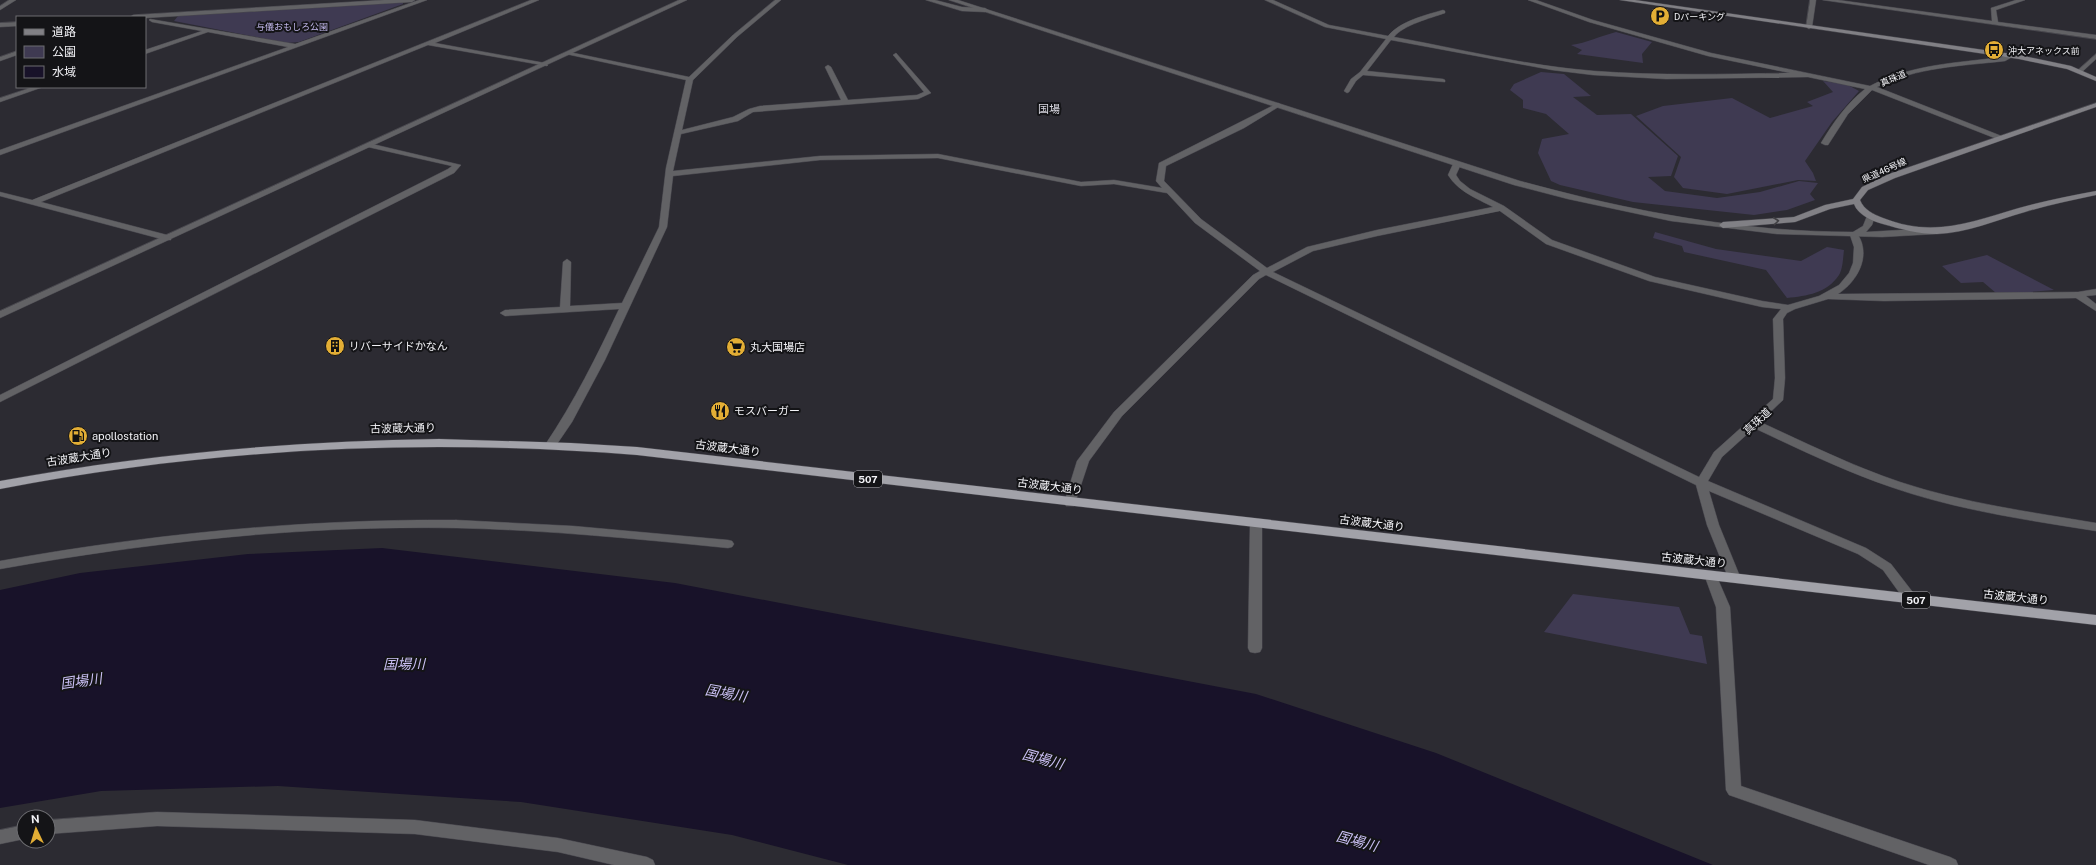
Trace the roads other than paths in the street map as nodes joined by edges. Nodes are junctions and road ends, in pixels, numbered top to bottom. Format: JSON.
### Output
{"nodes":[{"id":1,"x":13,"y":0,"type":"edge"},
{"id":2,"x":269,"y":0,"type":"edge"},
{"id":3,"x":412,"y":0,"type":"edge"},
{"id":4,"x":424,"y":0,"type":"edge"},
{"id":5,"x":536,"y":0,"type":"edge"},
{"id":6,"x":684,"y":0,"type":"edge"},
{"id":7,"x":778,"y":0,"type":"edge"},
{"id":8,"x":929,"y":0,"type":"edge"},
{"id":9,"x":952,"y":0,"type":"edge"},
{"id":10,"x":1286,"y":0,"type":"edge"},
{"id":11,"x":1530,"y":0,"type":"edge"},
{"id":12,"x":1623,"y":0,"type":"edge"},
{"id":13,"x":1813,"y":0,"type":"edge"},
{"id":14,"x":1826,"y":0,"type":"edge"},
{"id":15,"x":2022,"y":0,"type":"edge"},
{"id":16,"x":1270,"y":1,"type":"edge"},
{"id":17,"x":0,"y":8,"type":"edge"},
{"id":18,"x":258,"y":9,"type":"junction"},
{"id":19,"x":985,"y":10,"type":"junction"},
{"id":20,"x":1444,"y":12,"type":"dead end"},
{"id":21,"x":146,"y":16,"type":"edge"},
{"id":22,"x":146,"y":19,"type":"edge"},
{"id":23,"x":1995,"y":23,"type":"junction"},
{"id":24,"x":16,"y":24,"type":"edge"},
{"id":25,"x":0,"y":25,"type":"edge"},
{"id":26,"x":1809,"y":27,"type":"junction"},
{"id":27,"x":207,"y":31,"type":"junction"},
{"id":28,"x":2096,"y":37,"type":"edge"},
{"id":29,"x":1389,"y":39,"type":"junction"},
{"id":30,"x":429,"y":44,"type":"junction"},
{"id":31,"x":295,"y":46,"type":"junction"},
{"id":32,"x":146,"y":52,"type":"edge"},
{"id":33,"x":16,"y":53,"type":"edge"},
{"id":34,"x":569,"y":54,"type":"junction"},
{"id":35,"x":896,"y":55,"type":"dead end"},
{"id":36,"x":2010,"y":56,"type":"junction"},
{"id":37,"x":0,"y":58,"type":"edge"},
{"id":38,"x":2095,"y":58,"type":"edge"},
{"id":39,"x":545,"y":65,"type":"junction"},
{"id":40,"x":828,"y":67,"type":"dead end"},
{"id":41,"x":2080,"y":71,"type":"junction"},
{"id":42,"x":1362,"y":73,"type":"junction"},
{"id":43,"x":1808,"y":75,"type":"junction"},
{"id":44,"x":690,"y":79,"type":"junction"},
{"id":45,"x":2096,"y":79,"type":"edge"},
{"id":46,"x":1443,"y":81,"type":"dead end"},
{"id":47,"x":37,"y":88,"type":"edge"},
{"id":48,"x":1870,"y":88,"type":"junction"},
{"id":49,"x":1347,"y":91,"type":"dead end"},
{"id":50,"x":0,"y":100,"type":"edge"},
{"id":51,"x":845,"y":101,"type":"junction"},
{"id":52,"x":1278,"y":105,"type":"junction"},
{"id":53,"x":2096,"y":105,"type":"edge"},
{"id":54,"x":677,"y":133,"type":"junction"},
{"id":55,"x":2000,"y":137,"type":"junction"},
{"id":56,"x":1825,"y":143,"type":"dead end"},
{"id":57,"x":371,"y":145,"type":"junction"},
{"id":58,"x":0,"y":153,"type":"edge"},
{"id":59,"x":1457,"y":164,"type":"junction"},
{"id":60,"x":670,"y":174,"type":"junction"},
{"id":61,"x":1168,"y":191,"type":"junction"},
{"id":62,"x":2096,"y":193,"type":"edge"},
{"id":63,"x":0,"y":194,"type":"edge"},
{"id":64,"x":1857,"y":201,"type":"junction"},
{"id":65,"x":34,"y":202,"type":"junction"},
{"id":66,"x":1501,"y":208,"type":"junction"},
{"id":67,"x":1871,"y":216,"type":"junction"},
{"id":68,"x":1723,"y":225,"type":"junction"},
{"id":69,"x":1935,"y":232,"type":"junction"},
{"id":70,"x":1854,"y":235,"type":"junction"},
{"id":71,"x":168,"y":238,"type":"junction"},
{"id":72,"x":567,"y":262,"type":"dead end"},
{"id":73,"x":1268,"y":273,"type":"junction"},
{"id":74,"x":2096,"y":292,"type":"edge"},
{"id":75,"x":2078,"y":295,"type":"junction"},
{"id":76,"x":1829,"y":297,"type":"junction"},
{"id":77,"x":625,"y":306,"type":"junction"},
{"id":78,"x":1787,"y":307,"type":"junction"},
{"id":79,"x":2096,"y":308,"type":"edge"},
{"id":80,"x":565,"y":310,"type":"junction"},
{"id":81,"x":505,"y":313,"type":"dead end"},
{"id":82,"x":0,"y":315,"type":"edge"},
{"id":83,"x":0,"y":399,"type":"edge"},
{"id":84,"x":1755,"y":424,"type":"junction"},
{"id":85,"x":551,"y":445,"type":"junction"},
{"id":86,"x":1701,"y":483,"type":"junction"},
{"id":87,"x":0,"y":485,"type":"edge"},
{"id":88,"x":1070,"y":503,"type":"junction"},
{"id":89,"x":1256,"y":524,"type":"junction"},
{"id":90,"x":2096,"y":527,"type":"edge"},
{"id":91,"x":728,"y":544,"type":"dead end"},
{"id":92,"x":0,"y":565,"type":"edge"},
{"id":93,"x":1712,"y":577,"type":"junction"},
{"id":94,"x":1735,"y":579,"type":"junction"},
{"id":95,"x":1911,"y":599,"type":"junction"},
{"id":96,"x":2096,"y":620,"type":"edge"},
{"id":97,"x":1256,"y":648,"type":"dead end"},
{"id":98,"x":56,"y":826,"type":"edge"},
{"id":99,"x":16,"y":834,"type":"edge"},
{"id":100,"x":0,"y":837,"type":"edge"},
{"id":101,"x":647,"y":865,"type":"edge"},
{"id":102,"x":1950,"y":865,"type":"edge"}],
"edges":[{"from":1,"to":17,"type":"street"},
{"from":2,"to":18,"type":"street"},
{"from":3,"to":18,"type":"street"},
{"from":4,"to":31,"type":"street"},
{"from":5,"to":30,"type":"street"},
{"from":6,"to":34,"type":"street"},
{"from":7,"to":44,"type":"street"},
{"from":8,"to":19,"type":"street"},
{"from":9,"to":19,"type":"street"},
{"from":10,"to":16,"type":"street"},
{"from":11,"to":43,"type":"street"},
{"from":12,"to":26,"type":"main road"},
{"from":13,"to":26,"type":"street"},
{"from":14,"to":23,"type":"street"},
{"from":15,"to":23,"type":"street"},
{"from":16,"to":29,"type":"street"},
{"from":18,"to":21,"type":"street"},
{"from":19,"to":52,"type":"street"},
{"from":20,"to":29,"type":"street"},
{"from":22,"to":27,"type":"street"},
{"from":23,"to":28,"type":"street"},
{"from":24,"to":25,"type":"street"},
{"from":26,"to":36,"type":"main road"},
{"from":27,"to":31,"type":"street"},
{"from":27,"to":32,"type":"street"},
{"from":29,"to":42,"type":"street"},
{"from":29,"to":43,"type":"street"},
{"from":30,"to":39,"type":"street"},
{"from":30,"to":65,"type":"street"},
{"from":31,"to":58,"type":"street"},
{"from":33,"to":37,"type":"street"},
{"from":34,"to":39,"type":"street"},
{"from":34,"to":44,"type":"street"},
{"from":35,"to":51,"type":"street"},
{"from":36,"to":41,"type":"main road"},
{"from":36,"to":48,"type":"street","name":"真珠道"},
{"from":38,"to":41,"type":"street"},
{"from":39,"to":57,"type":"street"},
{"from":40,"to":51,"type":"street"},
{"from":41,"to":45,"type":"main road"},
{"from":42,"to":46,"type":"street"},
{"from":42,"to":49,"type":"street"},
{"from":43,"to":48,"type":"street"},
{"from":44,"to":54,"type":"street"},
{"from":47,"to":50,"type":"street"},
{"from":48,"to":55,"type":"street"},
{"from":48,"to":56,"type":"street","name":"真珠道"},
{"from":51,"to":54,"type":"street"},
{"from":52,"to":59,"type":"street"},
{"from":52,"to":61,"type":"street"},
{"from":53,"to":55,"type":"main road","name":"県道46号線"},
{"from":54,"to":60,"type":"street"},
{"from":55,"to":64,"type":"main road","name":"県道46号線"},
{"from":57,"to":71,"type":"street"},
{"from":57,"to":83,"type":"street"},
{"from":59,"to":66,"type":"street"},
{"from":59,"to":68,"type":"street"},
{"from":60,"to":61,"type":"street"},
{"from":60,"to":77,"type":"street"},
{"from":61,"to":73,"type":"street"},
{"from":62,"to":69,"type":"main road"},
{"from":63,"to":65,"type":"street"},
{"from":64,"to":67,"type":"main road"},
{"from":68,"to":64,"type":"main road","one_way":true},
{"from":65,"to":71,"type":"street"},
{"from":66,"to":73,"type":"street"},
{"from":66,"to":78,"type":"street"},
{"from":67,"to":69,"type":"main road"},
{"from":67,"to":70,"type":"street"},
{"from":68,"to":70,"type":"street"},
{"from":69,"to":70,"type":"street"},
{"from":70,"to":76,"type":"street"},
{"from":71,"to":82,"type":"street"},
{"from":72,"to":80,"type":"street"},
{"from":73,"to":86,"type":"street"},
{"from":73,"to":88,"type":"street"},
{"from":74,"to":75,"type":"street"},
{"from":75,"to":76,"type":"street"},
{"from":75,"to":79,"type":"street"},
{"from":76,"to":78,"type":"street"},
{"from":77,"to":80,"type":"street"},
{"from":77,"to":85,"type":"street"},
{"from":78,"to":84,"type":"street","name":"真珠道"},
{"from":80,"to":81,"type":"street"},
{"from":84,"to":86,"type":"street","name":"真珠道"},
{"from":84,"to":90,"type":"street"},
{"from":85,"to":87,"type":"highway","name":"古波蔵大通り","number":"507"},
{"from":85,"to":88,"type":"highway","name":"古波蔵大通り","number":"507"},
{"from":86,"to":94,"type":"street"},
{"from":86,"to":95,"type":"street"},
{"from":88,"to":89,"type":"highway","name":"古波蔵大通り","number":"507"},
{"from":89,"to":93,"type":"highway","name":"古波蔵大通り","number":"507"},
{"from":89,"to":97,"type":"street"},
{"from":91,"to":92,"type":"street"},
{"from":93,"to":94,"type":"highway","name":"古波蔵大通り","number":"507"},
{"from":93,"to":102,"type":"street"},
{"from":94,"to":95,"type":"highway","name":"古波蔵大通り","number":"507"},
{"from":95,"to":96,"type":"highway","name":"古波蔵大通り","number":"507"},
{"from":98,"to":101,"type":"street"},
{"from":99,"to":100,"type":"street"}]}
